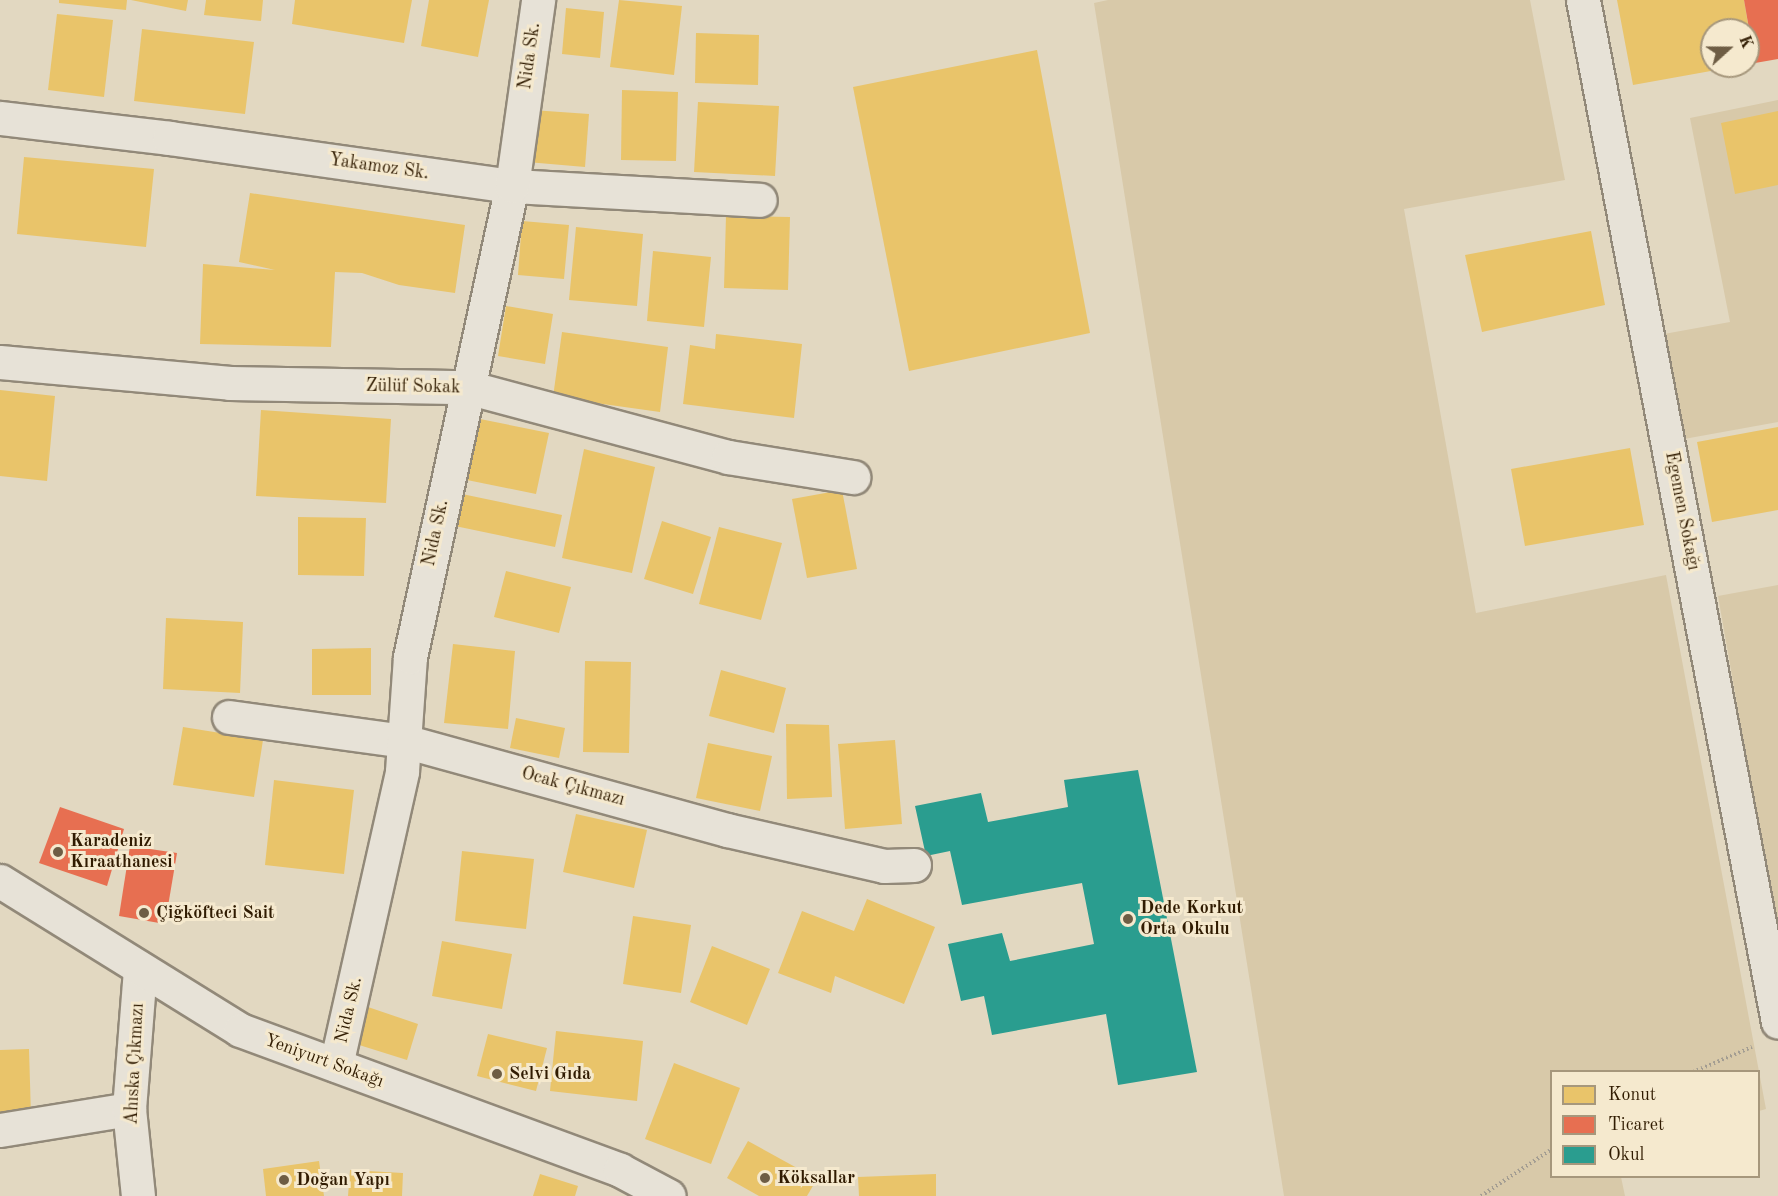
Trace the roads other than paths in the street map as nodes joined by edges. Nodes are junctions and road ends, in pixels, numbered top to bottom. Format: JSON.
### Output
{"nodes":[{"id":1,"x":538,"y":0,"type":"edge"},
{"id":2,"x":1583,"y":0,"type":"edge"},
{"id":3,"x":0,"y":118,"type":"edge"},
{"id":4,"x":512,"y":186,"type":"junction"},
{"id":5,"x":760,"y":200,"type":"dead end"},
{"id":6,"x":0,"y":362,"type":"edge"},
{"id":7,"x":466,"y":387,"type":"junction"},
{"id":8,"x":853,"y":477,"type":"dead end"},
{"id":9,"x":229,"y":717,"type":"dead end"},
{"id":10,"x":404,"y":741,"type":"junction"},
{"id":11,"x":914,"y":865,"type":"dead end"},
{"id":12,"x":0,"y":881,"type":"edge"},
{"id":13,"x":140,"y":968,"type":"junction"},
{"id":14,"x":1767,"y":1034,"type":"edge"},
{"id":15,"x":336,"y":1065,"type":"junction"},
{"id":16,"x":129,"y":1109,"type":"junction"},
{"id":17,"x":0,"y":1130,"type":"edge"},
{"id":18,"x":138,"y":1196,"type":"edge"},
{"id":19,"x":669,"y":1196,"type":"edge"}],
"edges":[{"from":1,"to":4,"type":"street","name":"Nida Sk."},
{"from":2,"to":14,"type":"street","name":"Egemen Sokağı"},
{"from":3,"to":4,"type":"street","name":"Yakamoz Sk."},
{"from":4,"to":5,"type":"street","name":"Yakamoz Sk."},
{"from":4,"to":7,"type":"street","name":"Nida Sk."},
{"from":6,"to":7,"type":"street","name":"Zülüf Sokak"},
{"from":7,"to":8,"type":"street","name":"Zülüf Sokak"},
{"from":7,"to":10,"type":"street","name":"Nida Sk."},
{"from":9,"to":10,"type":"street","name":"Ocak Çıkmazı"},
{"from":10,"to":11,"type":"street","name":"Ocak Çıkmazı"},
{"from":10,"to":15,"type":"street","name":"Nida Sk."},
{"from":12,"to":13,"type":"street","name":"Yeniyurt Sokağı"},
{"from":13,"to":15,"type":"street","name":"Yeniyurt Sokağı"},
{"from":13,"to":16,"type":"street","name":"Ahıska Çıkmazı"},
{"from":15,"to":19,"type":"street","name":"Yeniyurt Sokağı"},
{"from":16,"to":17,"type":"street"},
{"from":16,"to":18,"type":"street","name":"Ahıska Çıkmazı"}]}
